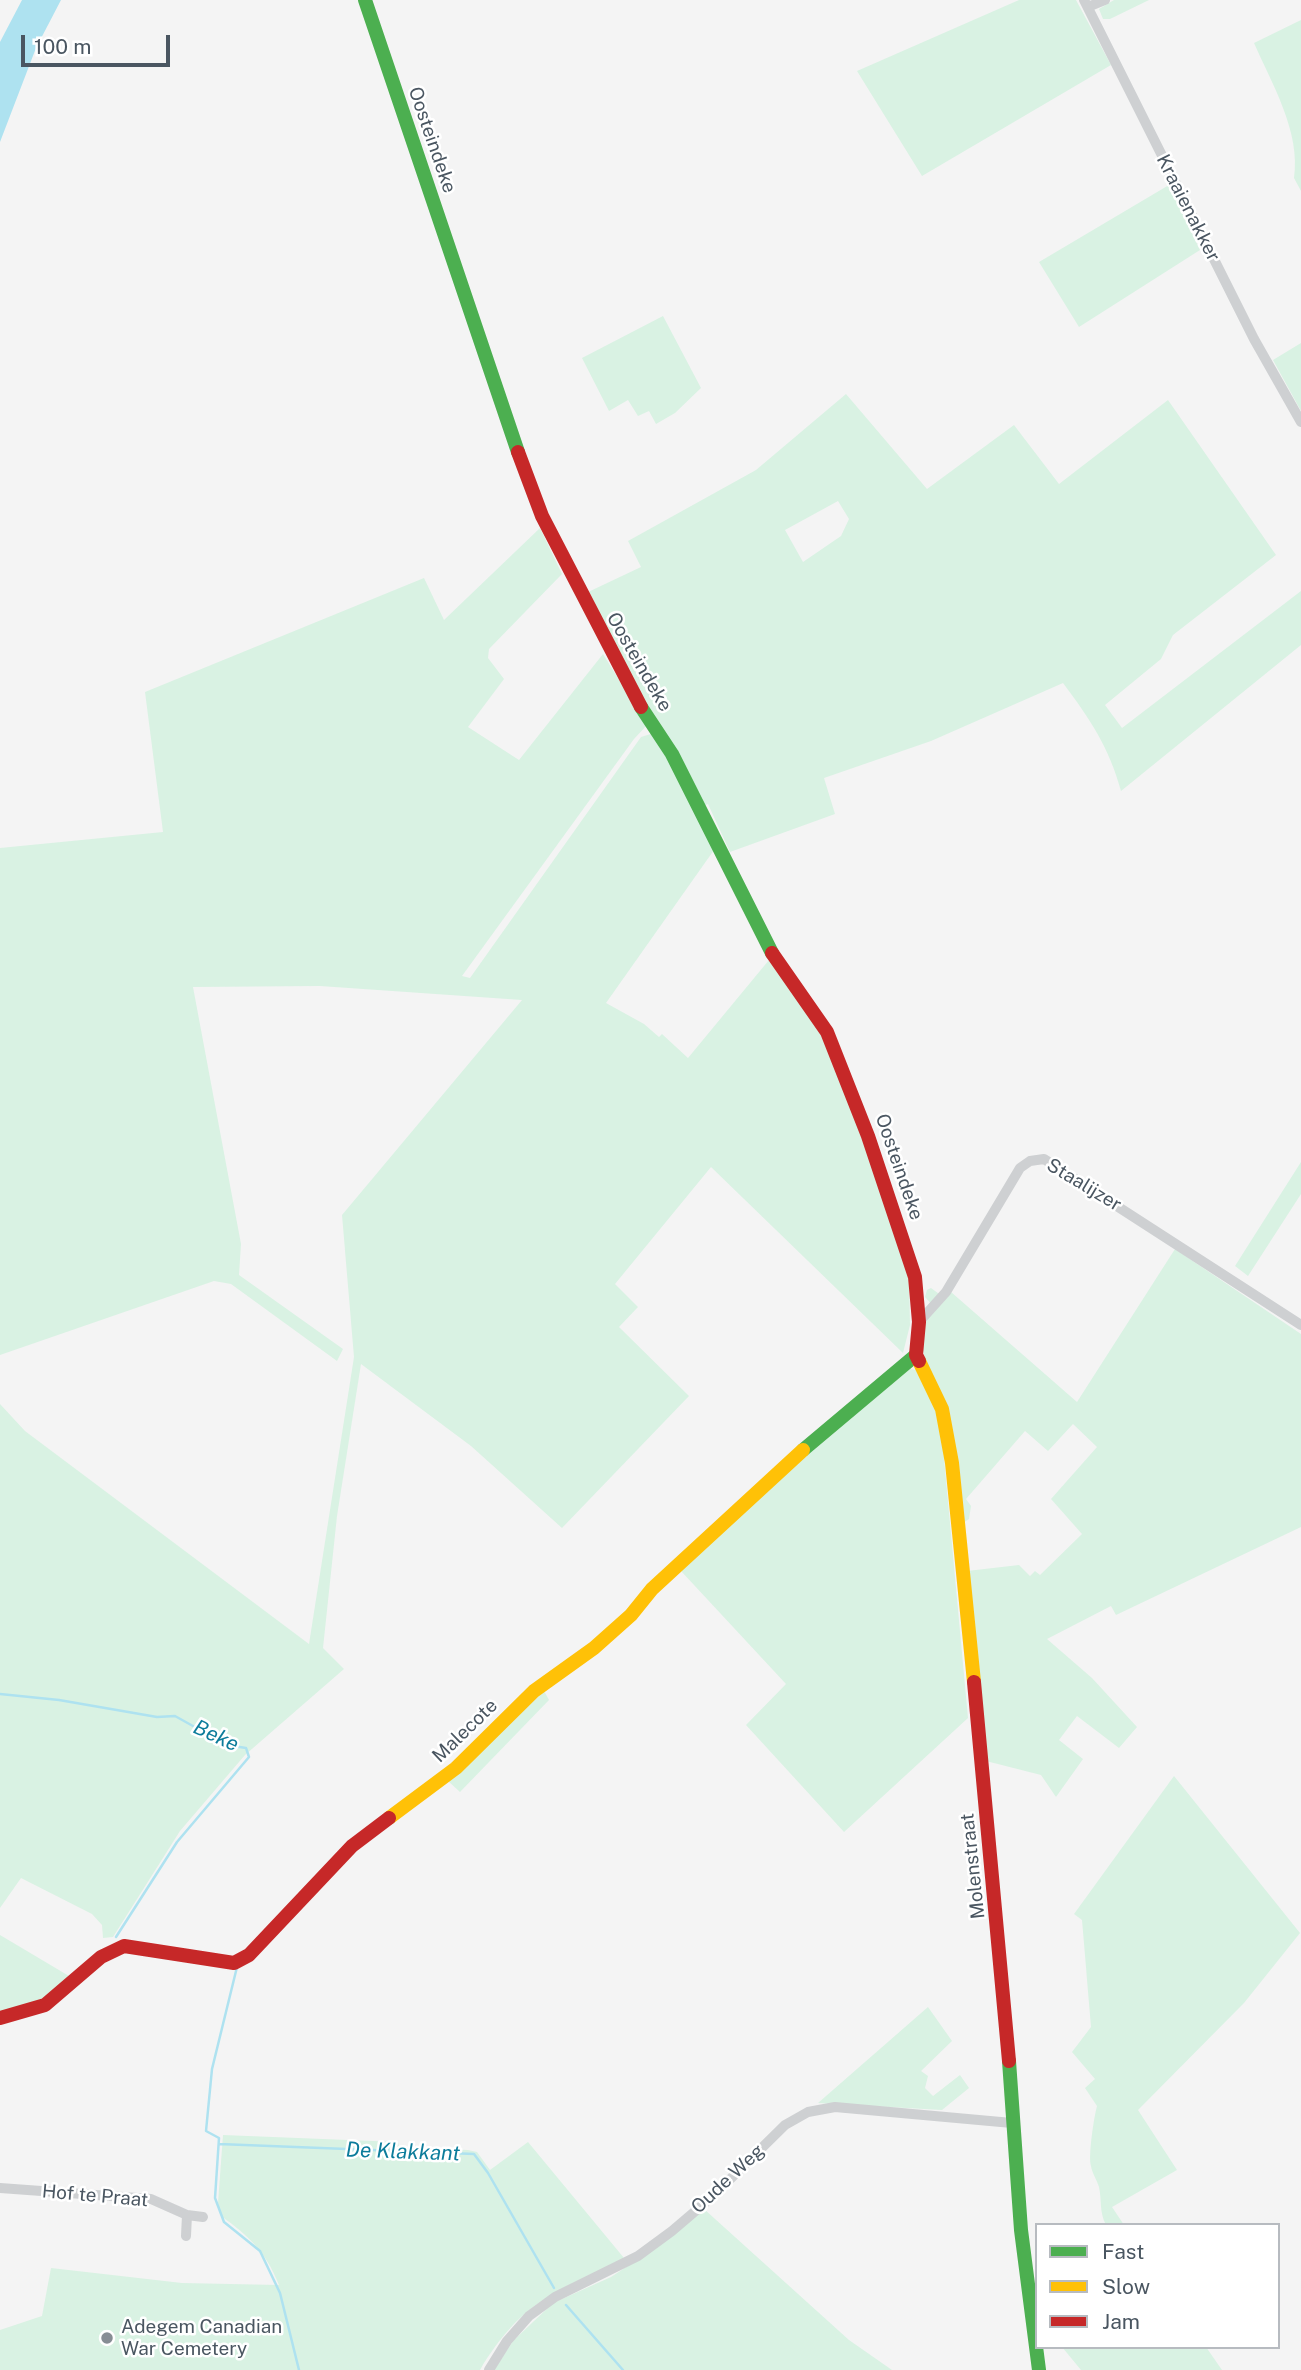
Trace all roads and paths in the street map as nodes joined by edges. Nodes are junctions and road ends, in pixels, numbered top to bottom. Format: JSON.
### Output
{"nodes":[{"id":1,"x":365,"y":0,"type":"edge"},
{"id":2,"x":1105,"y":0,"type":"edge"},
{"id":3,"x":1086,"y":4,"type":"edge"},
{"id":4,"x":1301,"y":422,"type":"edge"},
{"id":5,"x":919,"y":1322,"type":"junction"},
{"id":6,"x":1301,"y":1325,"type":"edge"},
{"id":7,"x":919,"y":1359,"type":"junction"},
{"id":8,"x":0,"y":2018,"type":"edge"},
{"id":9,"x":1012,"y":2123,"type":"junction"},
{"id":10,"x":0,"y":2188,"type":"edge"},
{"id":11,"x":187,"y":2215,"type":"junction"},
{"id":12,"x":203,"y":2217,"type":"dead end"},
{"id":13,"x":186,"y":2236,"type":"dead end"},
{"id":14,"x":1035,"y":2333,"type":"edge"},
{"id":15,"x":1037,"y":2349,"type":"edge"},
{"id":16,"x":489,"y":2370,"type":"edge"},
{"id":17,"x":1040,"y":2370,"type":"edge"}],
"edges":[{"from":1,"to":5,"type":"street","name":"Oosteindeke"},
{"from":2,"to":3,"type":"street","name":"Kraaienakker"},
{"from":3,"to":4,"type":"street","name":"Kraaienakker"},
{"from":5,"to":6,"type":"street","name":"Staalijzer"},
{"from":5,"to":7,"type":"street","name":"Oosteindeke"},
{"from":7,"to":8,"type":"street","name":"Malecote"},
{"from":7,"to":9,"type":"street","name":"Molenstraat"},
{"from":9,"to":14,"type":"street","name":"Molenstraat"},
{"from":9,"to":16,"type":"street","name":"Oude Weg"},
{"from":10,"to":11,"type":"street","name":"Hof te Praat"},
{"from":11,"to":12,"type":"street","name":"Hof te Praat"},
{"from":11,"to":13,"type":"street"},
{"from":15,"to":17,"type":"street","name":"Molenstraat"}]}
